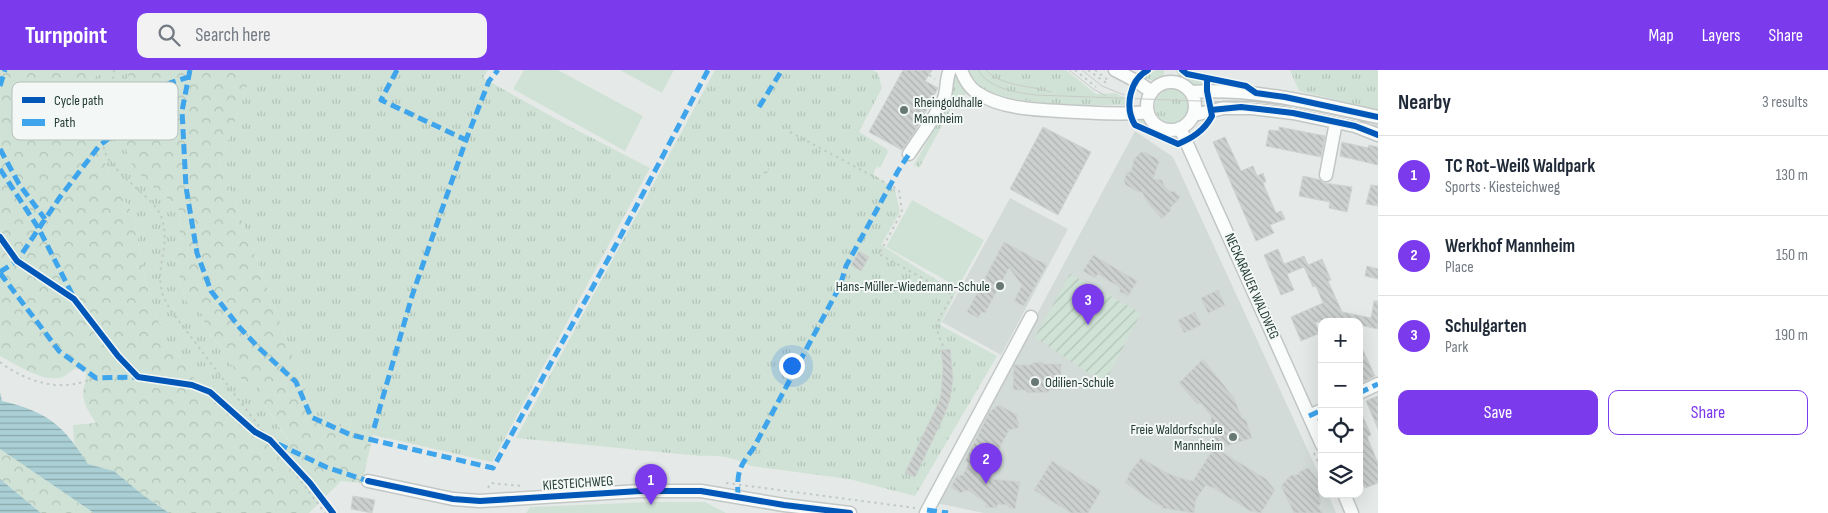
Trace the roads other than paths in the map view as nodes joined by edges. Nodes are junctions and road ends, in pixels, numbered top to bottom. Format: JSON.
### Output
{"nodes":[{"id":1,"x":950,"y":70,"type":"edge"},
{"id":2,"x":961,"y":70,"type":"edge"},
{"id":3,"x":1110,"y":75,"type":"edge"},
{"id":4,"x":1170,"y":76,"type":"edge"},
{"id":5,"x":1152,"y":92,"type":"junction"},
{"id":6,"x":1191,"y":92,"type":"junction"},
{"id":7,"x":1148,"y":112,"type":"junction"},
{"id":8,"x":1194,"y":115,"type":"junction"},
{"id":9,"x":1378,"y":117,"type":"edge"},
{"id":10,"x":1336,"y":122,"type":"junction"},
{"id":11,"x":1180,"y":128,"type":"junction"},
{"id":12,"x":1378,"y":135,"type":"edge"},
{"id":13,"x":909,"y":154,"type":"dead end"},
{"id":14,"x":1326,"y":175,"type":"dead end"},
{"id":15,"x":1031,"y":317,"type":"dead end"},
{"id":16,"x":1378,"y":384,"type":"edge"},
{"id":17,"x":1363,"y":391,"type":"edge"},
{"id":18,"x":1318,"y":412,"type":"edge"},
{"id":19,"x":1309,"y":416,"type":"junction"},
{"id":20,"x":1318,"y":436,"type":"edge"},
{"id":21,"x":368,"y":481,"type":"dead end"},
{"id":22,"x":1346,"y":498,"type":"edge"},
{"id":23,"x":782,"y":509,"type":"edge"},
{"id":24,"x":850,"y":513,"type":"edge"},
{"id":25,"x":926,"y":513,"type":"edge"},
{"id":26,"x":1352,"y":513,"type":"edge"}],
"edges":[{"from":1,"to":13,"type":"street"},
{"from":2,"to":7,"type":"street"},
{"from":3,"to":5,"type":"street"},
{"from":4,"to":5,"type":"street"},
{"from":4,"to":6,"type":"street"},
{"from":5,"to":7,"type":"street"},
{"from":6,"to":8,"type":"street"},
{"from":6,"to":9,"type":"street"},
{"from":7,"to":11,"type":"street"},
{"from":8,"to":10,"type":"street"},
{"from":8,"to":11,"type":"street"},
{"from":10,"to":12,"type":"street"},
{"from":10,"to":14,"type":"street"},
{"from":11,"to":19,"type":"street","name":"NECKARAUER WALDWEG"},
{"from":15,"to":25,"type":"street"},
{"from":16,"to":17,"type":"street"},
{"from":18,"to":19,"type":"street"},
{"from":19,"to":20,"type":"street","name":"NECKARAUER WALDWEG"},
{"from":21,"to":23,"type":"street","name":"KIESTEICHWEG"},
{"from":22,"to":26,"type":"street"},
{"from":23,"to":24,"type":"street","name":"KIESTEICHWEG"}]}
